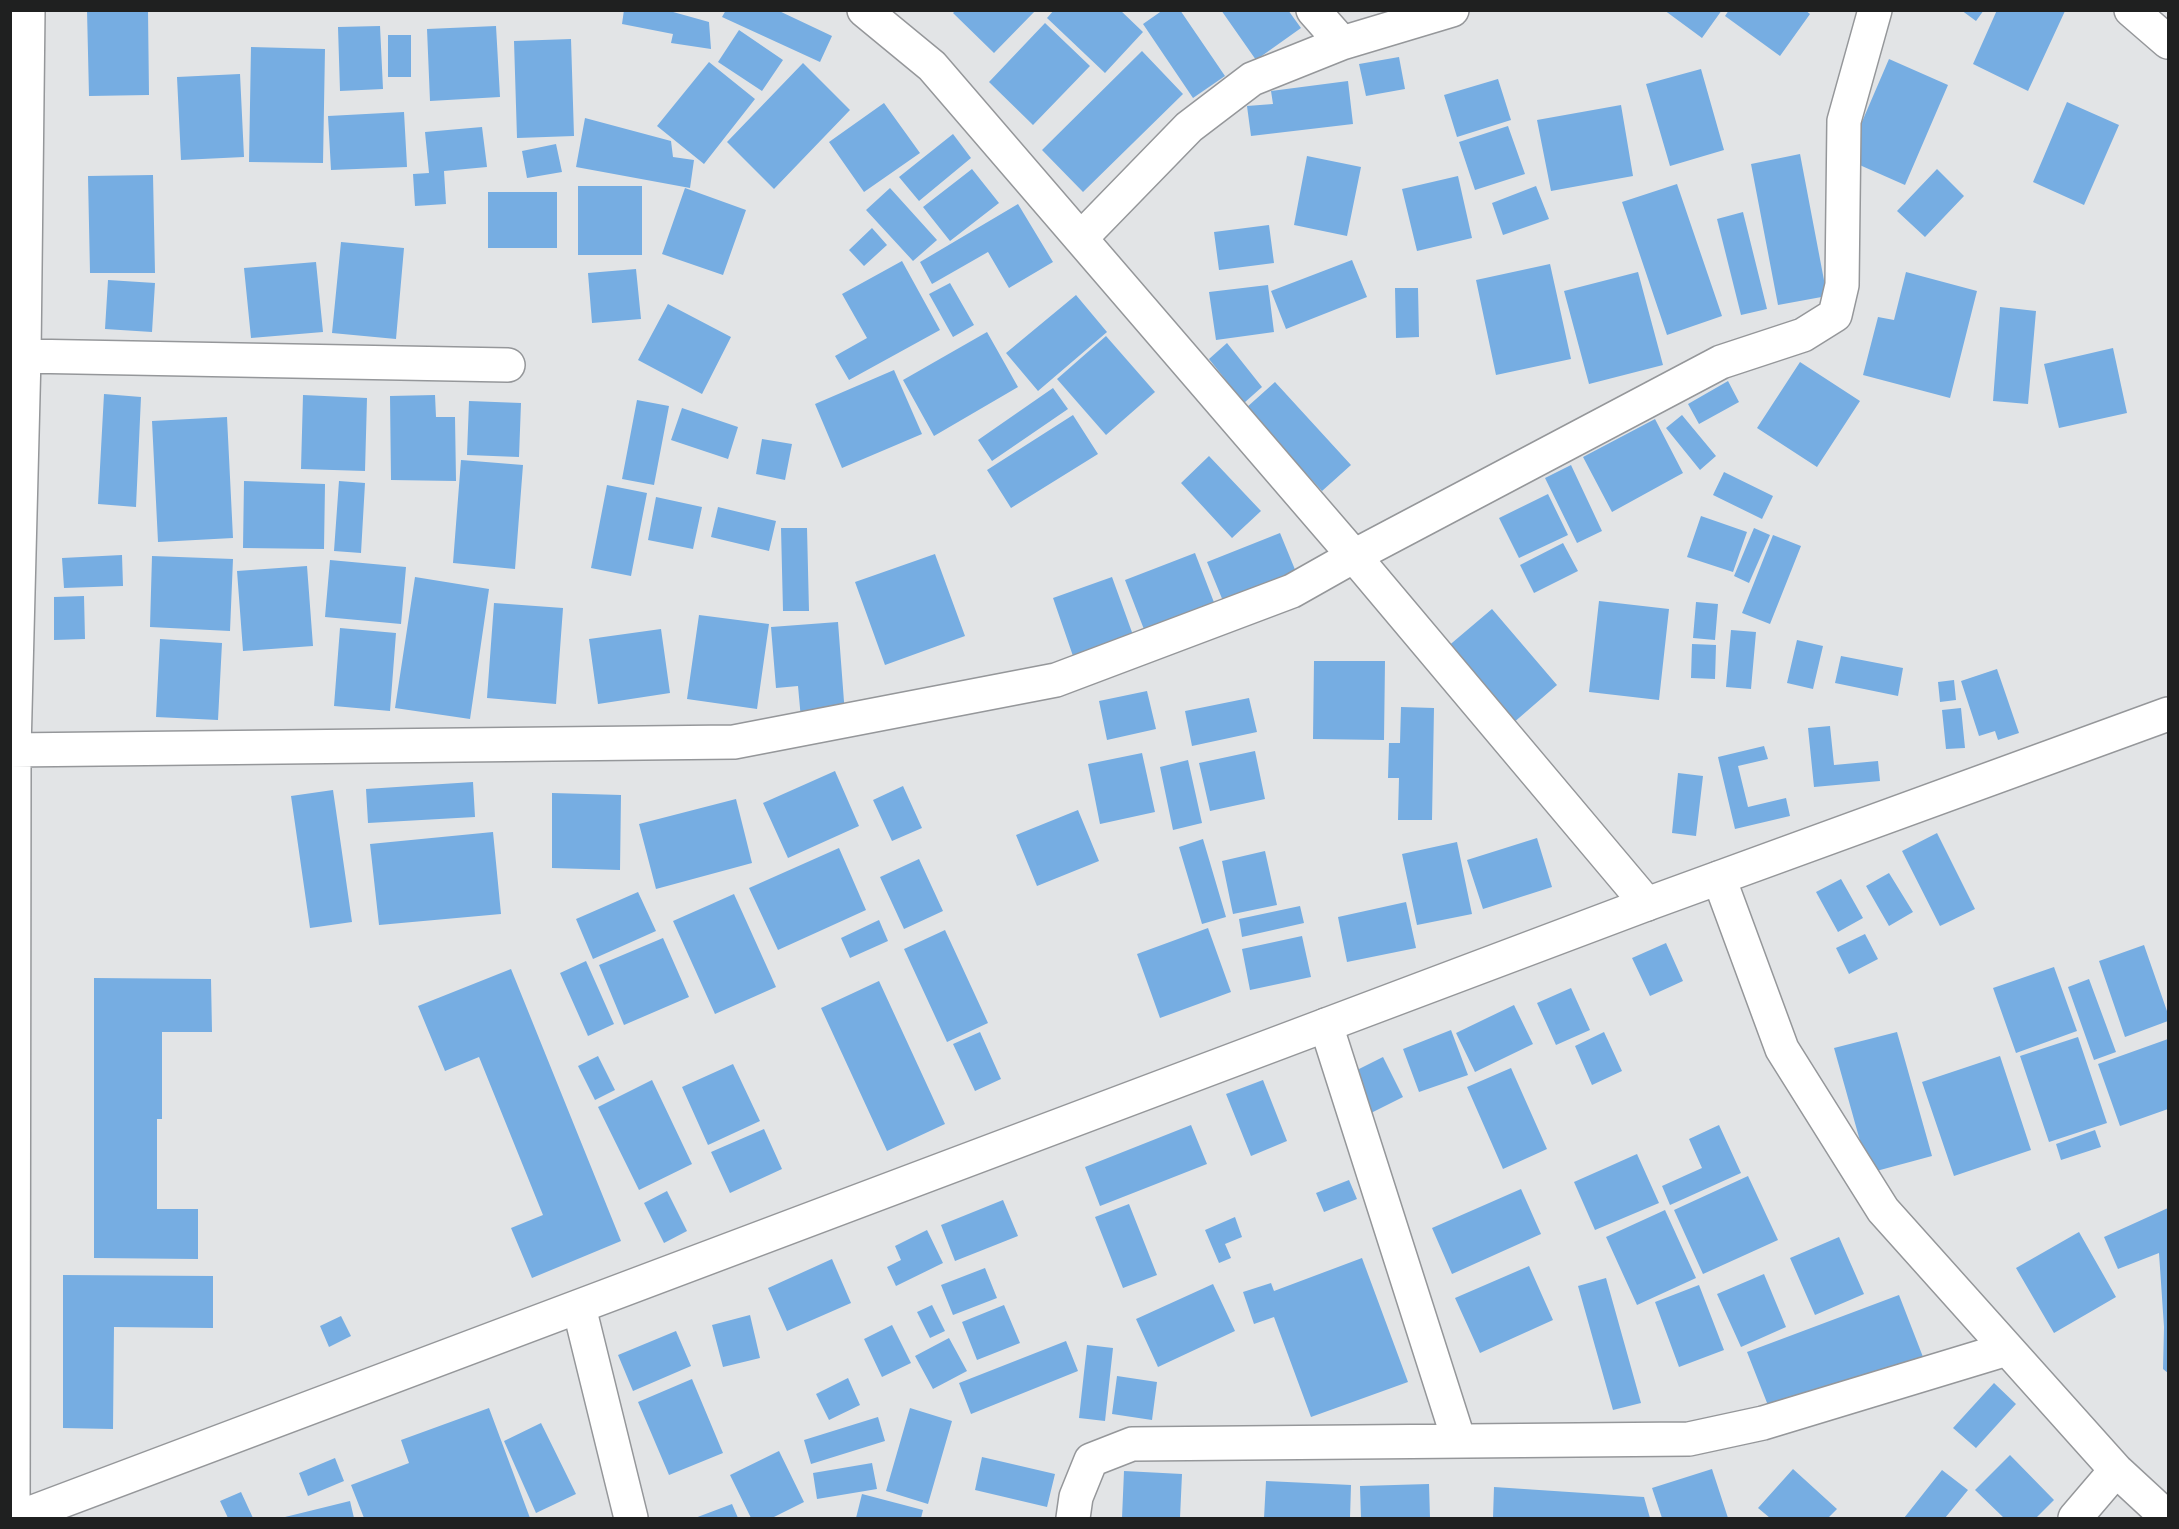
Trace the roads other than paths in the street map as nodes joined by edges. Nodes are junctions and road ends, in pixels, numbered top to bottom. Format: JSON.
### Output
{"nodes":[{"id":1,"x":28,"y":10,"type":"edge"},
{"id":2,"x":864,"y":10,"type":"edge"},
{"id":3,"x":1313,"y":10,"type":"edge"},
{"id":4,"x":1452,"y":10,"type":"edge"},
{"id":5,"x":1875,"y":10,"type":"edge"},
{"id":6,"x":2131,"y":10,"type":"edge"},
{"id":7,"x":2169,"y":42,"type":"edge"},
{"id":8,"x":1341,"y":43,"type":"junction"},
{"id":9,"x":1081,"y":238,"type":"junction"},
{"id":10,"x":24,"y":356,"type":"junction"},
{"id":11,"x":508,"y":365,"type":"dead end"},
{"id":12,"x":1354,"y":556,"type":"junction"},
{"id":13,"x":2169,"y":714,"type":"edge"},
{"id":14,"x":12,"y":750,"type":"edge"},
{"id":15,"x":1719,"y":878,"type":"junction"},
{"id":16,"x":1647,"y":904,"type":"junction"},
{"id":17,"x":1326,"y":1025,"type":"junction"},
{"id":18,"x":579,"y":1307,"type":"junction"},
{"id":19,"x":2007,"y":1349,"type":"junction"},
{"id":20,"x":1459,"y":1441,"type":"junction"},
{"id":21,"x":2116,"y":1470,"type":"junction"},
{"id":22,"x":13,"y":1518,"type":"edge"},
{"id":23,"x":17,"y":1518,"type":"edge"},
{"id":24,"x":631,"y":1518,"type":"edge"},
{"id":25,"x":1073,"y":1518,"type":"edge"},
{"id":26,"x":2075,"y":1518,"type":"edge"},
{"id":27,"x":2169,"y":1518,"type":"edge"}],
"edges":[{"from":1,"to":10,"type":"street"},
{"from":2,"to":9,"type":"street"},
{"from":3,"to":8,"type":"street"},
{"from":4,"to":8,"type":"street"},
{"from":5,"to":12,"type":"street"},
{"from":6,"to":7,"type":"street"},
{"from":8,"to":9,"type":"street"},
{"from":9,"to":12,"type":"street"},
{"from":10,"to":11,"type":"street"},
{"from":10,"to":14,"type":"street"},
{"from":12,"to":14,"type":"street"},
{"from":12,"to":16,"type":"street"},
{"from":13,"to":15,"type":"street"},
{"from":14,"to":22,"type":"street"},
{"from":15,"to":16,"type":"street"},
{"from":15,"to":19,"type":"street"},
{"from":16,"to":17,"type":"street"},
{"from":17,"to":18,"type":"street"},
{"from":17,"to":20,"type":"street"},
{"from":18,"to":23,"type":"street"},
{"from":18,"to":24,"type":"street"},
{"from":19,"to":20,"type":"street"},
{"from":19,"to":21,"type":"street"},
{"from":20,"to":25,"type":"street"},
{"from":21,"to":26,"type":"street"},
{"from":21,"to":27,"type":"street"}]}
